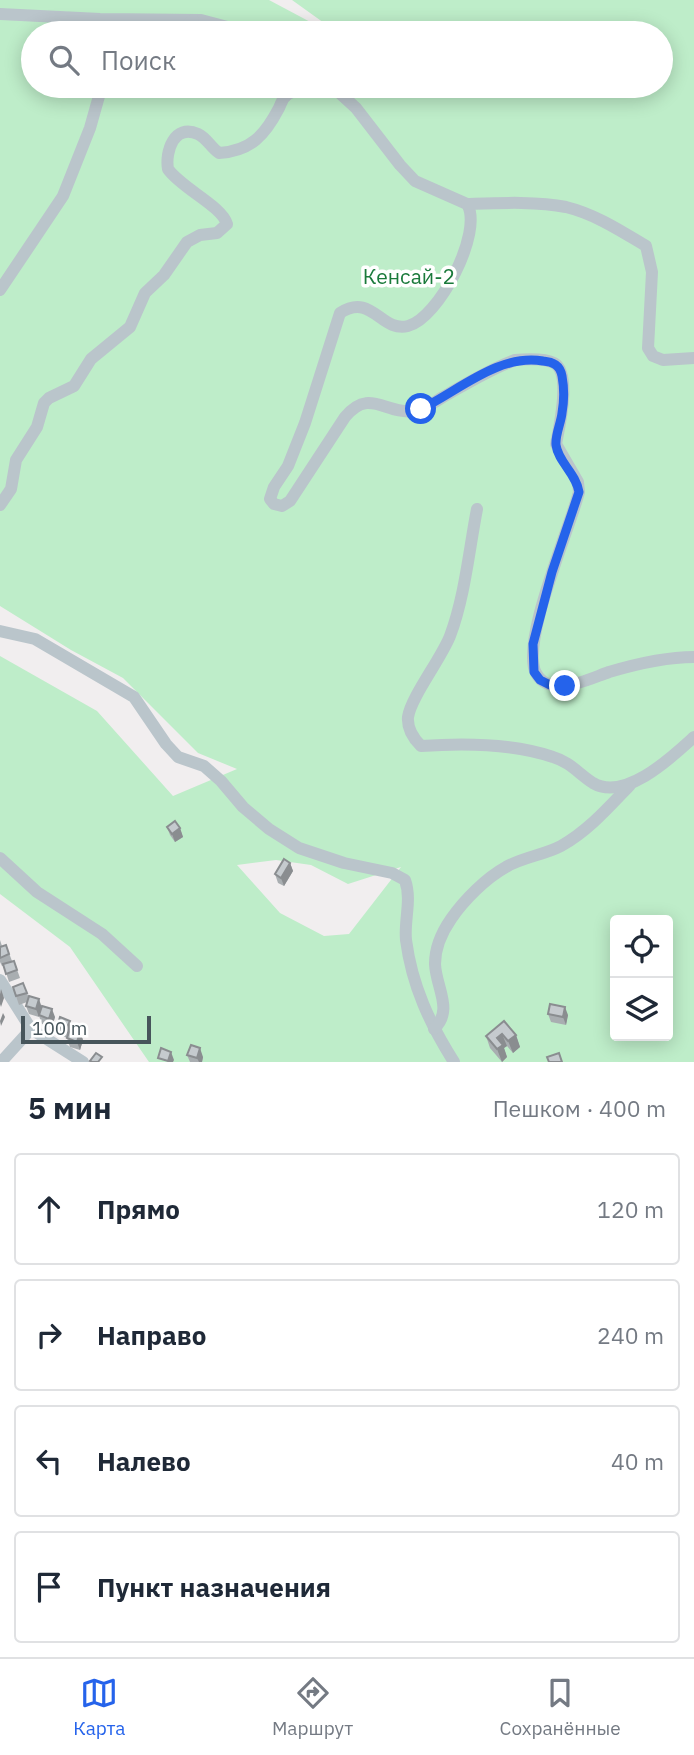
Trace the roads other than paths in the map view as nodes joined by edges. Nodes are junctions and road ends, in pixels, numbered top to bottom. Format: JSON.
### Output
{"nodes":[{"id":1,"x":0,"y":14,"type":"edge"},
{"id":2,"x":192,"y":20,"type":"joint"},
{"id":3,"x":196,"y":21,"type":"edge"},
{"id":4,"x":98,"y":98,"type":"edge"},
{"id":5,"x":283,"y":98,"type":"edge"},
{"id":6,"x":345,"y":98,"type":"edge"},
{"id":7,"x":467,"y":204,"type":"junction"},
{"id":8,"x":0,"y":290,"type":"edge"},
{"id":9,"x":694,"y":358,"type":"edge"},
{"id":10,"x":0,"y":505,"type":"edge"},
{"id":11,"x":477,"y":509,"type":"dead end"},
{"id":12,"x":0,"y":631,"type":"edge"},
{"id":13,"x":694,"y":657,"type":"edge"},
{"id":14,"x":694,"y":737,"type":"edge"},
{"id":15,"x":631,"y":783,"type":"junction"},
{"id":16,"x":0,"y":858,"type":"edge"},
{"id":17,"x":136,"y":966,"type":"dead end"},
{"id":18,"x":0,"y":980,"type":"edge"},
{"id":19,"x":32,"y":1029,"type":"junction"},
{"id":20,"x":433,"y":1029,"type":"junction"},
{"id":21,"x":1,"y":1062,"type":"edge"},
{"id":22,"x":83,"y":1062,"type":"edge"},
{"id":23,"x":454,"y":1062,"type":"edge"}],
"edges":[{"from":1,"to":2,"type":"street"},
{"from":2,"to":3,"type":"street"},
{"from":4,"to":8,"type":"street"},
{"from":5,"to":10,"type":"street"},
{"from":6,"to":7,"type":"street"},
{"from":7,"to":9,"type":"street"},
{"from":7,"to":13,"type":"street"},
{"from":11,"to":15,"type":"street"},
{"from":12,"to":20,"type":"street"},
{"from":14,"to":15,"type":"street"},
{"from":15,"to":20,"type":"street"},
{"from":16,"to":17,"type":"street"},
{"from":18,"to":19,"type":"street"},
{"from":19,"to":21,"type":"street"},
{"from":19,"to":22,"type":"street"},
{"from":20,"to":23,"type":"street"}]}
